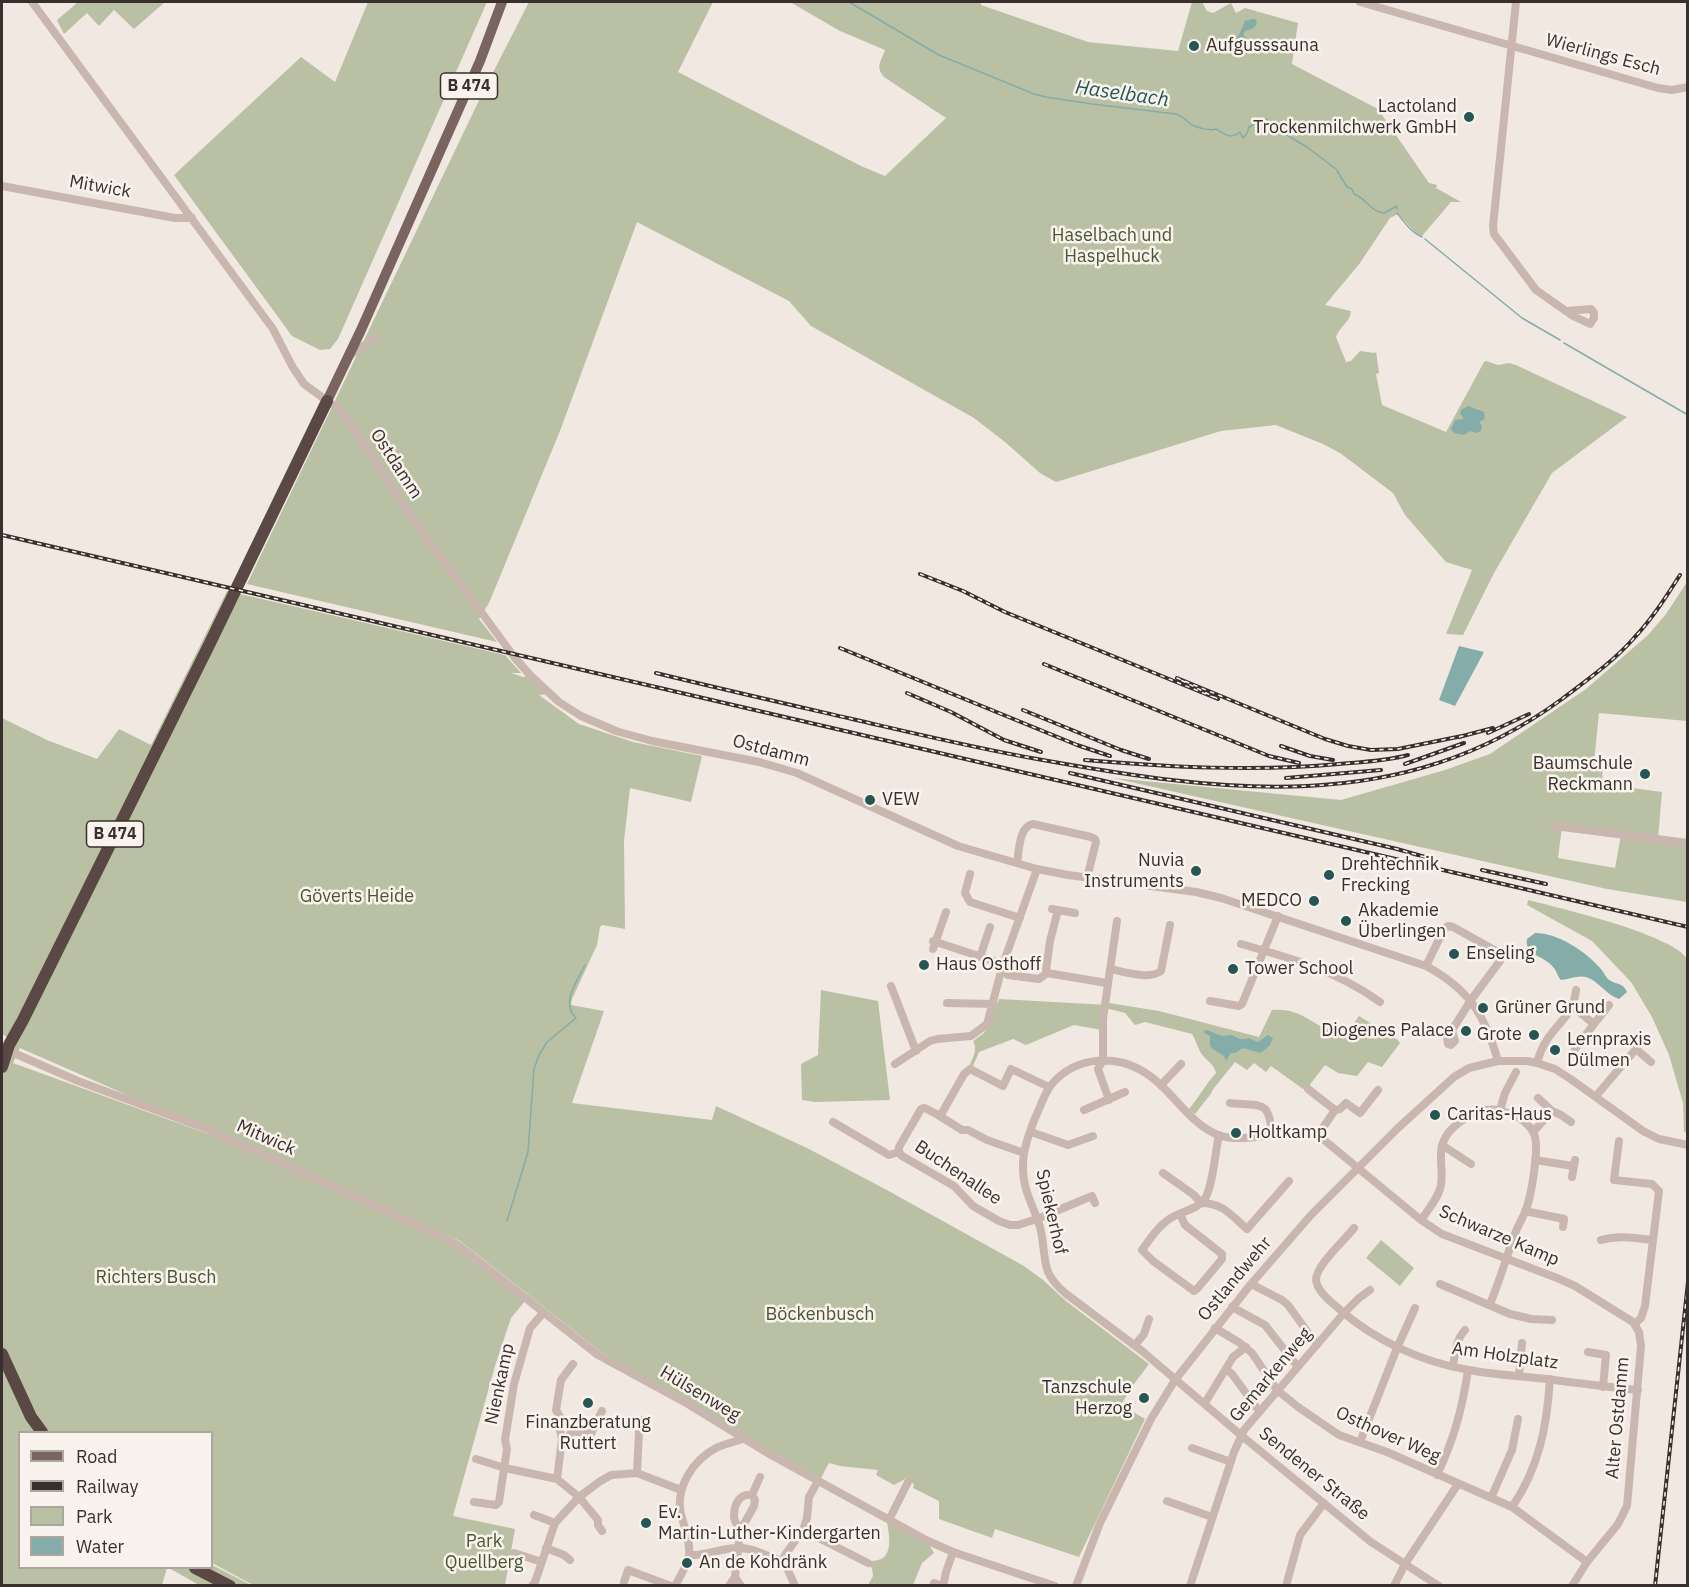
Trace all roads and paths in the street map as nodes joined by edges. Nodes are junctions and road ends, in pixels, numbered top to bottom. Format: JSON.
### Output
{"nodes":[{"id":1,"x":32,"y":2,"type":"edge"},
{"id":2,"x":502,"y":2,"type":"edge"},
{"id":3,"x":1360,"y":2,"type":"edge"},
{"id":4,"x":1516,"y":2,"type":"edge"},
{"id":5,"x":1511,"y":46,"type":"junction"},
{"id":6,"x":1688,"y":87,"type":"edge"},
{"id":7,"x":2,"y":186,"type":"edge"},
{"id":8,"x":192,"y":218,"type":"junction"},
{"id":9,"x":1566,"y":311,"type":"dead end"},
{"id":10,"x":375,"y":338,"type":"dead end"},
{"id":11,"x":349,"y":356,"type":"junction"},
{"id":12,"x":327,"y":401,"type":"junction"},
{"id":13,"x":1554,"y":826,"type":"dead end"},
{"id":14,"x":1688,"y":843,"type":"edge"},
{"id":15,"x":1017,"y":863,"type":"junction"},
{"id":16,"x":1037,"y":869,"type":"junction"},
{"id":17,"x":970,"y":874,"type":"dead end"},
{"id":18,"x":1087,"y":878,"type":"junction"},
{"id":19,"x":946,"y":912,"type":"dead end"},
{"id":20,"x":1075,"y":913,"type":"dead end"},
{"id":21,"x":1278,"y":916,"type":"junction"},
{"id":22,"x":1020,"y":918,"type":"junction"},
{"id":23,"x":1117,"y":921,"type":"dead end"},
{"id":24,"x":1170,"y":925,"type":"dead end"},
{"id":25,"x":990,"y":927,"type":"dead end"},
{"id":26,"x":1240,"y":944,"type":"dead end"},
{"id":27,"x":1265,"y":951,"type":"junction"},
{"id":28,"x":980,"y":957,"type":"junction"},
{"id":29,"x":1003,"y":964,"type":"junction"},
{"id":30,"x":1426,"y":966,"type":"junction"},
{"id":31,"x":1110,"y":969,"type":"junction"},
{"id":32,"x":1047,"y":973,"type":"junction"},
{"id":33,"x":1008,"y":975,"type":"dead end"},
{"id":34,"x":1107,"y":983,"type":"junction"},
{"id":35,"x":891,"y":987,"type":"dead end"},
{"id":36,"x":1576,"y":990,"type":"dead end"},
{"id":37,"x":1471,"y":1000,"type":"junction"},
{"id":38,"x":1210,"y":1001,"type":"dead end"},
{"id":39,"x":1380,"y":1002,"type":"dead end"},
{"id":40,"x":947,"y":1003,"type":"dead end"},
{"id":41,"x":993,"y":1004,"type":"junction"},
{"id":42,"x":1609,"y":1005,"type":"dead end"},
{"id":43,"x":1573,"y":1007,"type":"junction"},
{"id":44,"x":1594,"y":1024,"type":"junction"},
{"id":45,"x":1452,"y":1031,"type":"dead end"},
{"id":46,"x":2,"y":1048,"type":"edge"},
{"id":47,"x":1575,"y":1049,"type":"dead end"},
{"id":48,"x":916,"y":1051,"type":"junction"},
{"id":49,"x":1102,"y":1060,"type":"junction"},
{"id":50,"x":1498,"y":1061,"type":"junction"},
{"id":51,"x":1651,"y":1062,"type":"dead end"},
{"id":52,"x":1537,"y":1063,"type":"junction"},
{"id":53,"x":894,"y":1064,"type":"dead end"},
{"id":54,"x":1181,"y":1064,"type":"dead end"},
{"id":55,"x":2,"y":1067,"type":"edge"},
{"id":56,"x":1516,"y":1072,"type":"dead end"},
{"id":57,"x":1161,"y":1085,"type":"junction"},
{"id":58,"x":1049,"y":1087,"type":"junction"},
{"id":59,"x":1308,"y":1089,"type":"dead end"},
{"id":60,"x":1378,"y":1090,"type":"dead end"},
{"id":61,"x":1125,"y":1092,"type":"dead end"},
{"id":62,"x":1596,"y":1096,"type":"junction"},
{"id":63,"x":1538,"y":1098,"type":"dead end"},
{"id":64,"x":1109,"y":1100,"type":"junction"},
{"id":65,"x":1230,"y":1103,"type":"dead end"},
{"id":66,"x":1084,"y":1110,"type":"dead end"},
{"id":67,"x":1335,"y":1110,"type":"junction"},
{"id":68,"x":1500,"y":1110,"type":"junction"},
{"id":69,"x":1552,"y":1111,"type":"junction"},
{"id":70,"x":938,"y":1115,"type":"junction"},
{"id":71,"x":832,"y":1122,"type":"dead end"},
{"id":72,"x":1571,"y":1122,"type":"dead end"},
{"id":73,"x":1030,"y":1130,"type":"junction"},
{"id":74,"x":1533,"y":1132,"type":"junction"},
{"id":75,"x":1219,"y":1135,"type":"junction"},
{"id":76,"x":1272,"y":1135,"type":"junction"},
{"id":77,"x":1318,"y":1135,"type":"junction"},
{"id":78,"x":1093,"y":1136,"type":"dead end"},
{"id":79,"x":1619,"y":1141,"type":"dead end"},
{"id":80,"x":1442,"y":1145,"type":"junction"},
{"id":81,"x":1688,"y":1145,"type":"edge"},
{"id":82,"x":899,"y":1152,"type":"junction"},
{"id":83,"x":1024,"y":1153,"type":"junction"},
{"id":84,"x":1535,"y":1160,"type":"junction"},
{"id":85,"x":1471,"y":1164,"type":"dead end"},
{"id":86,"x":1357,"y":1167,"type":"junction"},
{"id":87,"x":1163,"y":1173,"type":"dead end"},
{"id":88,"x":1572,"y":1177,"type":"dead end"},
{"id":89,"x":1289,"y":1181,"type":"dead end"},
{"id":90,"x":1095,"y":1203,"type":"dead end"},
{"id":91,"x":1201,"y":1203,"type":"junction"},
{"id":92,"x":1526,"y":1211,"type":"junction"},
{"id":93,"x":1180,"y":1214,"type":"junction"},
{"id":94,"x":1037,"y":1219,"type":"junction"},
{"id":95,"x":1421,"y":1220,"type":"junction"},
{"id":96,"x":1563,"y":1227,"type":"dead end"},
{"id":97,"x":1354,"y":1228,"type":"dead end"},
{"id":98,"x":1601,"y":1240,"type":"dead end"},
{"id":99,"x":1652,"y":1240,"type":"junction"},
{"id":100,"x":1507,"y":1259,"type":"junction"},
{"id":101,"x":504,"y":1281,"type":"joint"},
{"id":102,"x":1251,"y":1284,"type":"junction"},
{"id":103,"x":1440,"y":1284,"type":"dead end"},
{"id":104,"x":1370,"y":1290,"type":"dead end"},
{"id":105,"x":1490,"y":1304,"type":"junction"},
{"id":106,"x":1232,"y":1307,"type":"junction"},
{"id":107,"x":1415,"y":1308,"type":"dead end"},
{"id":108,"x":544,"y":1312,"type":"junction"},
{"id":109,"x":1344,"y":1313,"type":"junction"},
{"id":110,"x":1149,"y":1319,"type":"dead end"},
{"id":111,"x":1552,"y":1320,"type":"dead end"},
{"id":112,"x":1635,"y":1324,"type":"junction"},
{"id":113,"x":1215,"y":1328,"type":"junction"},
{"id":114,"x":1465,"y":1330,"type":"dead end"},
{"id":115,"x":1522,"y":1343,"type":"dead end"},
{"id":116,"x":1135,"y":1345,"type":"junction"},
{"id":117,"x":1317,"y":1345,"type":"junction"},
{"id":118,"x":1246,"y":1347,"type":"junction"},
{"id":119,"x":1397,"y":1348,"type":"junction"},
{"id":120,"x":1588,"y":1352,"type":"dead end"},
{"id":121,"x":2,"y":1354,"type":"edge"},
{"id":122,"x":573,"y":1364,"type":"dead end"},
{"id":123,"x":1453,"y":1366,"type":"junction"},
{"id":124,"x":1298,"y":1367,"type":"junction"},
{"id":125,"x":1226,"y":1369,"type":"junction"},
{"id":126,"x":1468,"y":1370,"type":"junction"},
{"id":127,"x":1519,"y":1376,"type":"junction"},
{"id":128,"x":1551,"y":1379,"type":"junction"},
{"id":129,"x":1175,"y":1380,"type":"junction"},
{"id":130,"x":1603,"y":1387,"type":"junction"},
{"id":131,"x":1277,"y":1390,"type":"junction"},
{"id":132,"x":1638,"y":1390,"type":"junction"},
{"id":133,"x":1205,"y":1403,"type":"junction"},
{"id":134,"x":602,"y":1411,"type":"dead end"},
{"id":135,"x":1259,"y":1411,"type":"junction"},
{"id":136,"x":1518,"y":1419,"type":"dead end"},
{"id":137,"x":643,"y":1420,"type":"dead end"},
{"id":138,"x":41,"y":1431,"type":"edge"},
{"id":139,"x":561,"y":1434,"type":"junction"},
{"id":140,"x":1242,"y":1436,"type":"junction"},
{"id":141,"x":743,"y":1439,"type":"junction"},
{"id":142,"x":1360,"y":1442,"type":"junction"},
{"id":143,"x":1192,"y":1448,"type":"dead end"},
{"id":144,"x":476,"y":1459,"type":"dead end"},
{"id":145,"x":1231,"y":1462,"type":"junction"},
{"id":146,"x":505,"y":1468,"type":"junction"},
{"id":147,"x":637,"y":1473,"type":"junction"},
{"id":148,"x":1437,"y":1475,"type":"junction"},
{"id":149,"x":760,"y":1477,"type":"dead end"},
{"id":150,"x":557,"y":1479,"type":"junction"},
{"id":151,"x":818,"y":1481,"type":"junction"},
{"id":152,"x":908,"y":1482,"type":"dead end"},
{"id":153,"x":1458,"y":1484,"type":"junction"},
{"id":154,"x":681,"y":1490,"type":"junction"},
{"id":155,"x":752,"y":1495,"type":"junction"},
{"id":156,"x":579,"y":1497,"type":"junction"},
{"id":157,"x":1491,"y":1498,"type":"junction"},
{"id":158,"x":1167,"y":1501,"type":"dead end"},
{"id":159,"x":474,"y":1502,"type":"dead end"},
{"id":160,"x":1324,"y":1503,"type":"junction"},
{"id":161,"x":1512,"y":1507,"type":"junction"},
{"id":162,"x":534,"y":1515,"type":"dead end"},
{"id":163,"x":1212,"y":1517,"type":"junction"},
{"id":164,"x":889,"y":1520,"type":"junction"},
{"id":165,"x":555,"y":1523,"type":"junction"},
{"id":166,"x":803,"y":1530,"type":"junction"},
{"id":167,"x":602,"y":1531,"type":"dead end"},
{"id":168,"x":740,"y":1531,"type":"junction"},
{"id":169,"x":546,"y":1548,"type":"junction"},
{"id":170,"x":739,"y":1548,"type":"junction"},
{"id":171,"x":953,"y":1552,"type":"junction"},
{"id":172,"x":514,"y":1553,"type":"dead end"},
{"id":173,"x":689,"y":1555,"type":"junction"},
{"id":174,"x":570,"y":1560,"type":"dead end"},
{"id":175,"x":784,"y":1561,"type":"junction"},
{"id":176,"x":542,"y":1562,"type":"junction"},
{"id":177,"x":1587,"y":1562,"type":"junction"},
{"id":178,"x":868,"y":1563,"type":"dead end"},
{"id":179,"x":1405,"y":1564,"type":"junction"},
{"id":180,"x":184,"y":1569,"type":"edge"},
{"id":181,"x":197,"y":1569,"type":"edge"},
{"id":182,"x":735,"y":1577,"type":"junction"},
{"id":183,"x":624,"y":1582,"type":"dead end"},
{"id":184,"x":1032,"y":1582,"type":"edge"},
{"id":185,"x":533,"y":1585,"type":"edge"},
{"id":186,"x":214,"y":1586,"type":"edge"},
{"id":187,"x":230,"y":1586,"type":"edge"},
{"id":188,"x":671,"y":1586,"type":"edge"},
{"id":189,"x":675,"y":1586,"type":"edge"},
{"id":190,"x":729,"y":1586,"type":"edge"},
{"id":191,"x":741,"y":1586,"type":"edge"},
{"id":192,"x":795,"y":1586,"type":"edge"},
{"id":193,"x":933,"y":1586,"type":"edge"},
{"id":194,"x":942,"y":1586,"type":"edge"},
{"id":195,"x":1055,"y":1586,"type":"edge"},
{"id":196,"x":1076,"y":1586,"type":"edge"},
{"id":197,"x":1190,"y":1586,"type":"edge"},
{"id":198,"x":1286,"y":1586,"type":"edge"},
{"id":199,"x":1394,"y":1586,"type":"edge"},
{"id":200,"x":1439,"y":1586,"type":"edge"},
{"id":201,"x":1572,"y":1586,"type":"edge"}],
"edges":[{"from":1,"to":8,"type":"street","name":"Ostdamm"},
{"from":2,"to":11,"type":"main road","number":"B 474"},
{"from":3,"to":5,"type":"street","name":"Wierlings Esch"},
{"from":4,"to":5,"type":"street"},
{"from":5,"to":6,"type":"street","name":"Wierlings Esch"},
{"from":5,"to":9,"type":"street"},
{"from":7,"to":8,"type":"street","name":"Mitwick"},
{"from":8,"to":12,"type":"street","name":"Ostdamm"},
{"from":10,"to":11,"type":"street"},
{"from":11,"to":12,"type":"main road","number":"B 474"},
{"from":12,"to":15,"type":"street","name":"Ostdamm"},
{"from":12,"to":55,"type":"highway","number":"B 474"},
{"from":13,"to":14,"type":"street"},
{"from":15,"to":16,"type":"street","name":"Ostdamm"},
{"from":15,"to":18,"type":"street"},
{"from":16,"to":18,"type":"street","name":"Ostdamm"},
{"from":16,"to":22,"type":"street"},
{"from":17,"to":22,"type":"street"},
{"from":18,"to":21,"type":"street","name":"Ostdamm"},
{"from":19,"to":28,"type":"street"},
{"from":20,"to":32,"type":"street"},
{"from":21,"to":27,"type":"street"},
{"from":21,"to":30,"type":"street","name":"Ostdamm"},
{"from":22,"to":29,"type":"street"},
{"from":23,"to":31,"type":"street"},
{"from":24,"to":31,"type":"street"},
{"from":25,"to":28,"type":"street"},
{"from":26,"to":27,"type":"street"},
{"from":27,"to":38,"type":"street"},
{"from":27,"to":39,"type":"street"},
{"from":28,"to":29,"type":"street"},
{"from":29,"to":41,"type":"street"},
{"from":30,"to":37,"type":"street","name":"Ostdamm"},
{"from":30,"to":37,"type":"street"},
{"from":31,"to":34,"type":"street"},
{"from":32,"to":33,"type":"street"},
{"from":32,"to":34,"type":"street"},
{"from":34,"to":49,"type":"street"},
{"from":35,"to":48,"type":"street"},
{"from":36,"to":43,"type":"street"},
{"from":37,"to":45,"type":"street"},
{"from":37,"to":50,"type":"street","name":"Ostdamm"},
{"from":40,"to":41,"type":"street"},
{"from":41,"to":48,"type":"street"},
{"from":42,"to":44,"type":"street"},
{"from":43,"to":44,"type":"street"},
{"from":43,"to":52,"type":"street"},
{"from":44,"to":47,"type":"street"},
{"from":46,"to":101,"type":"street","name":"Mitwick"},
{"from":48,"to":53,"type":"street"},
{"from":49,"to":57,"type":"street","name":"Spiekerhof"},
{"from":49,"to":58,"type":"street","name":"Spiekerhof"},
{"from":49,"to":64,"type":"street"},
{"from":50,"to":52,"type":"street"},
{"from":50,"to":86,"type":"street","name":"Ostlandwehr"},
{"from":51,"to":62,"type":"street"},
{"from":52,"to":62,"type":"street"},
{"from":54,"to":57,"type":"street"},
{"from":56,"to":68,"type":"street"},
{"from":57,"to":75,"type":"street","name":"Spiekerhof"},
{"from":58,"to":70,"type":"street"},
{"from":58,"to":73,"type":"street","name":"Spiekerhof"},
{"from":59,"to":67,"type":"street"},
{"from":60,"to":67,"type":"street"},
{"from":61,"to":64,"type":"street"},
{"from":62,"to":81,"type":"street"},
{"from":63,"to":69,"type":"street"},
{"from":64,"to":66,"type":"street"},
{"from":65,"to":76,"type":"street"},
{"from":67,"to":77,"type":"street"},
{"from":68,"to":74,"type":"street"},
{"from":68,"to":80,"type":"street"},
{"from":69,"to":72,"type":"street"},
{"from":69,"to":74,"type":"street"},
{"from":70,"to":82,"type":"street"},
{"from":70,"to":83,"type":"street"},
{"from":71,"to":82,"type":"street","name":"Buchenallee"},
{"from":73,"to":78,"type":"street"},
{"from":73,"to":83,"type":"street","name":"Spiekerhof"},
{"from":74,"to":84,"type":"street"},
{"from":75,"to":76,"type":"street"},
{"from":75,"to":91,"type":"street"},
{"from":76,"to":77,"type":"street"},
{"from":77,"to":86,"type":"street"},
{"from":79,"to":99,"type":"street"},
{"from":80,"to":85,"type":"street"},
{"from":80,"to":95,"type":"street"},
{"from":82,"to":94,"type":"street","name":"Buchenallee"},
{"from":83,"to":94,"type":"street","name":"Spiekerhof"},
{"from":84,"to":88,"type":"street"},
{"from":84,"to":92,"type":"street"},
{"from":86,"to":95,"type":"street","name":"Schwarze Kamp"},
{"from":86,"to":102,"type":"street","name":"Ostlandwehr"},
{"from":87,"to":91,"type":"street"},
{"from":89,"to":91,"type":"street"},
{"from":90,"to":94,"type":"street","name":"Buchenallee"},
{"from":91,"to":93,"type":"street"},
{"from":92,"to":96,"type":"street"},
{"from":92,"to":100,"type":"street"},
{"from":93,"to":93,"type":"street"},
{"from":94,"to":116,"type":"street","name":"Spiekerhof"},
{"from":95,"to":100,"type":"street","name":"Schwarze Kamp"},
{"from":97,"to":109,"type":"street","name":"Am Holzplatz"},
{"from":98,"to":99,"type":"street"},
{"from":99,"to":112,"type":"street"},
{"from":100,"to":105,"type":"street"},
{"from":100,"to":112,"type":"street","name":"Schwarze Kamp"},
{"from":101,"to":108,"type":"street","name":"Hülsenweg"},
{"from":102,"to":106,"type":"street","name":"Ostlandwehr"},
{"from":102,"to":117,"type":"street"},
{"from":103,"to":105,"type":"street"},
{"from":104,"to":109,"type":"street","name":"Gemarkenweg"},
{"from":105,"to":111,"type":"street"},
{"from":106,"to":113,"type":"street","name":"Ostlandwehr"},
{"from":106,"to":124,"type":"street"},
{"from":107,"to":119,"type":"street"},
{"from":108,"to":141,"type":"street","name":"Hülsenweg"},
{"from":108,"to":146,"type":"street","name":"Nienkamp"},
{"from":109,"to":117,"type":"street","name":"Gemarkenweg"},
{"from":109,"to":119,"type":"street","name":"Am Holzplatz"},
{"from":110,"to":116,"type":"street"},
{"from":112,"to":132,"type":"street","name":"Alter Ostdamm"},
{"from":113,"to":118,"type":"street"},
{"from":113,"to":129,"type":"street","name":"Ostlandwehr"},
{"from":114,"to":123,"type":"street"},
{"from":115,"to":127,"type":"street"},
{"from":116,"to":129,"type":"street","name":"Spiekerhof"},
{"from":117,"to":124,"type":"street","name":"Gemarkenweg"},
{"from":118,"to":125,"type":"street"},
{"from":118,"to":131,"type":"street","name":"Osthover Weg"},
{"from":119,"to":123,"type":"street","name":"Am Holzplatz"},
{"from":119,"to":142,"type":"street"},
{"from":120,"to":130,"type":"street"},
{"from":121,"to":138,"type":"highway"},
{"from":122,"to":139,"type":"street"},
{"from":123,"to":126,"type":"street","name":"Am Holzplatz"},
{"from":124,"to":131,"type":"street","name":"Gemarkenweg"},
{"from":125,"to":133,"type":"street"},
{"from":125,"to":135,"type":"street"},
{"from":126,"to":127,"type":"street","name":"Am Holzplatz"},
{"from":126,"to":148,"type":"street"},
{"from":127,"to":128,"type":"street","name":"Am Holzplatz"},
{"from":128,"to":130,"type":"street","name":"Am Holzplatz"},
{"from":128,"to":161,"type":"street"},
{"from":129,"to":133,"type":"street","name":"Sendener Straße"},
{"from":129,"to":196,"type":"street","name":"Ostlandwehr"},
{"from":130,"to":132,"type":"street","name":"Am Holzplatz"},
{"from":131,"to":135,"type":"street","name":"Gemarkenweg"},
{"from":131,"to":142,"type":"street","name":"Osthover Weg"},
{"from":132,"to":177,"type":"street","name":"Alter Ostdamm"},
{"from":133,"to":140,"type":"street","name":"Sendener Straße"},
{"from":134,"to":139,"type":"street"},
{"from":135,"to":140,"type":"street","name":"Gemarkenweg"},
{"from":136,"to":157,"type":"street"},
{"from":137,"to":147,"type":"street"},
{"from":139,"to":150,"type":"street"},
{"from":140,"to":145,"type":"street","name":"Gemarkenweg"},
{"from":140,"to":160,"type":"street","name":"Sendener Straße"},
{"from":141,"to":151,"type":"street","name":"Hülsenweg"},
{"from":141,"to":154,"type":"street"},
{"from":142,"to":148,"type":"street","name":"Osthover Weg"},
{"from":143,"to":145,"type":"street"},
{"from":144,"to":146,"type":"street"},
{"from":145,"to":163,"type":"street","name":"Gemarkenweg"},
{"from":146,"to":150,"type":"street"},
{"from":146,"to":159,"type":"street","name":"Nienkamp"},
{"from":147,"to":154,"type":"street"},
{"from":147,"to":156,"type":"street"},
{"from":148,"to":153,"type":"street","name":"Osthover Weg"},
{"from":149,"to":155,"type":"street"},
{"from":150,"to":156,"type":"street"},
{"from":151,"to":164,"type":"street","name":"Hülsenweg"},
{"from":151,"to":166,"type":"street"},
{"from":152,"to":164,"type":"street"},
{"from":153,"to":157,"type":"street","name":"Osthover Weg"},
{"from":153,"to":179,"type":"street"},
{"from":154,"to":173,"type":"street"},
{"from":155,"to":168,"type":"street"},
{"from":155,"to":168,"type":"street"},
{"from":156,"to":165,"type":"street"},
{"from":156,"to":167,"type":"street"},
{"from":157,"to":161,"type":"street","name":"Osthover Weg"},
{"from":158,"to":163,"type":"street"},
{"from":160,"to":179,"type":"street","name":"Sendener Straße"},
{"from":160,"to":198,"type":"street"},
{"from":161,"to":177,"type":"street","name":"Osthover Weg"},
{"from":162,"to":165,"type":"street"},
{"from":163,"to":197,"type":"street","name":"Gemarkenweg"},
{"from":164,"to":171,"type":"street","name":"Hülsenweg"},
{"from":165,"to":169,"type":"street"},
{"from":166,"to":175,"type":"street"},
{"from":166,"to":178,"type":"street"},
{"from":168,"to":170,"type":"street"},
{"from":169,"to":174,"type":"street"},
{"from":169,"to":176,"type":"street"},
{"from":170,"to":173,"type":"street"},
{"from":170,"to":175,"type":"street"},
{"from":170,"to":182,"type":"street"},
{"from":171,"to":184,"type":"street","name":"Hülsenweg"},
{"from":171,"to":194,"type":"street"},
{"from":172,"to":176,"type":"street"},
{"from":173,"to":189,"type":"street"},
{"from":175,"to":192,"type":"street"},
{"from":176,"to":185,"type":"street"},
{"from":177,"to":201,"type":"street","name":"Alter Ostdamm"},
{"from":179,"to":199,"type":"street"},
{"from":179,"to":200,"type":"street","name":"Sendener Straße"},
{"from":180,"to":186,"type":"highway"},
{"from":181,"to":187,"type":"highway"},
{"from":182,"to":190,"type":"street"},
{"from":182,"to":191,"type":"street"},
{"from":183,"to":188,"type":"street"},
{"from":184,"to":195,"type":"street","name":"Hülsenweg"},
{"from":193,"to":194,"type":"street"}]}
